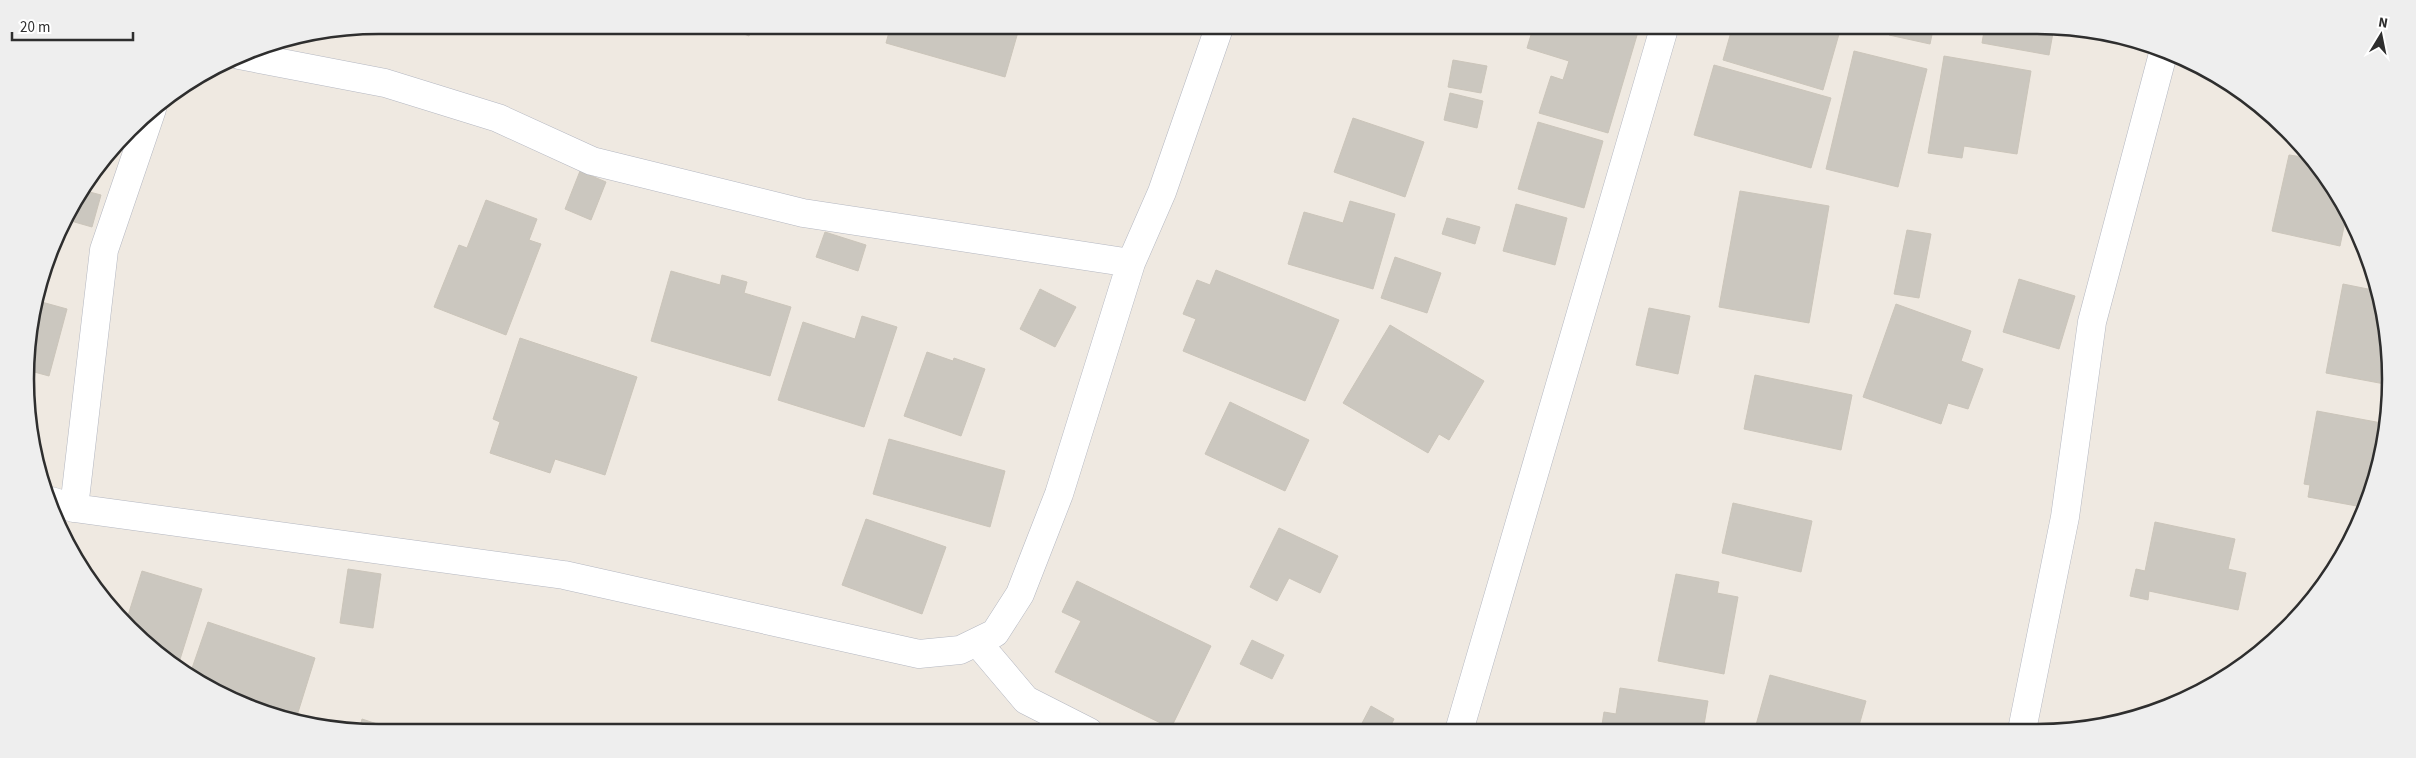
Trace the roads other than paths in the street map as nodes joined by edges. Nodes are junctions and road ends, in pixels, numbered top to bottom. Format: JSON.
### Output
{"nodes":[{"id":1,"x":1217,"y":34,"type":"edge"},
{"id":2,"x":1662,"y":34,"type":"edge"},
{"id":3,"x":2162,"y":57,"type":"edge"},
{"id":4,"x":253,"y":58,"type":"edge"},
{"id":5,"x":147,"y":123,"type":"edge"},
{"id":6,"x":1131,"y":263,"type":"junction"},
{"id":7,"x":62,"y":504,"type":"edge"},
{"id":8,"x":978,"y":642,"type":"junction"},
{"id":9,"x":1073,"y":724,"type":"edge"},
{"id":10,"x":1460,"y":724,"type":"edge"},
{"id":11,"x":2023,"y":724,"type":"edge"}],
"edges":[{"from":1,"to":6,"type":"street"},
{"from":2,"to":10,"type":"street"},
{"from":3,"to":11,"type":"street"},
{"from":4,"to":6,"type":"street"},
{"from":5,"to":7,"type":"street"},
{"from":6,"to":8,"type":"street"},
{"from":7,"to":8,"type":"street"},
{"from":8,"to":9,"type":"street"}]}
